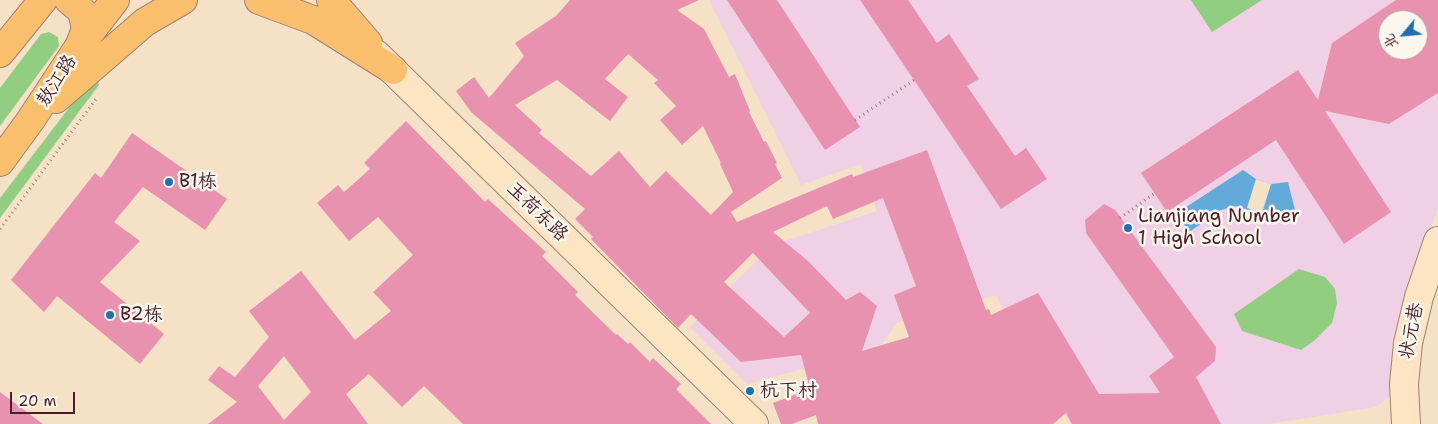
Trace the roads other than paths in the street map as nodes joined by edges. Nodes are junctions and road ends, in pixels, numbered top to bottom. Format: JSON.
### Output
{"nodes":[{"id":1,"x":69,"y":0,"type":"edge"},
{"id":2,"x":115,"y":0,"type":"edge"},
{"id":3,"x":184,"y":0,"type":"edge"},
{"id":4,"x":259,"y":0,"type":"edge"},
{"id":5,"x":320,"y":0,"type":"edge"},
{"id":6,"x":330,"y":0,"type":"edge"},
{"id":7,"x":37,"y":2,"type":"edge"},
{"id":8,"x":0,"y":36,"type":"edge"},
{"id":9,"x":78,"y":48,"type":"junction"},
{"id":10,"x":0,"y":53,"type":"edge"},
{"id":11,"x":393,"y":70,"type":"junction"},
{"id":12,"x":30,"y":122,"type":"junction"},
{"id":13,"x":0,"y":162,"type":"edge"},
{"id":14,"x":1438,"y":242,"type":"edge"},
{"id":15,"x":1399,"y":417,"type":"edge"},
{"id":16,"x":754,"y":424,"type":"edge"}],
"edges":[{"from":1,"to":9,"type":"main road"},
{"from":2,"to":9,"type":"main road","name":"敖江路"},
{"from":3,"to":12,"type":"main road"},
{"from":4,"to":11,"type":"main road"},
{"from":5,"to":11,"type":"main road","name":"玉荷东路"},
{"from":6,"to":11,"type":"main road"},
{"from":7,"to":8,"type":"main road"},
{"from":7,"to":10,"type":"main road"},
{"from":9,"to":12,"type":"main road","name":"敖江路"},
{"from":11,"to":16,"type":"main road","name":"玉荷东路"},
{"from":12,"to":13,"type":"main road","name":"敖江路"},
{"from":14,"to":15,"type":"main road","name":"状元巷"}]}
